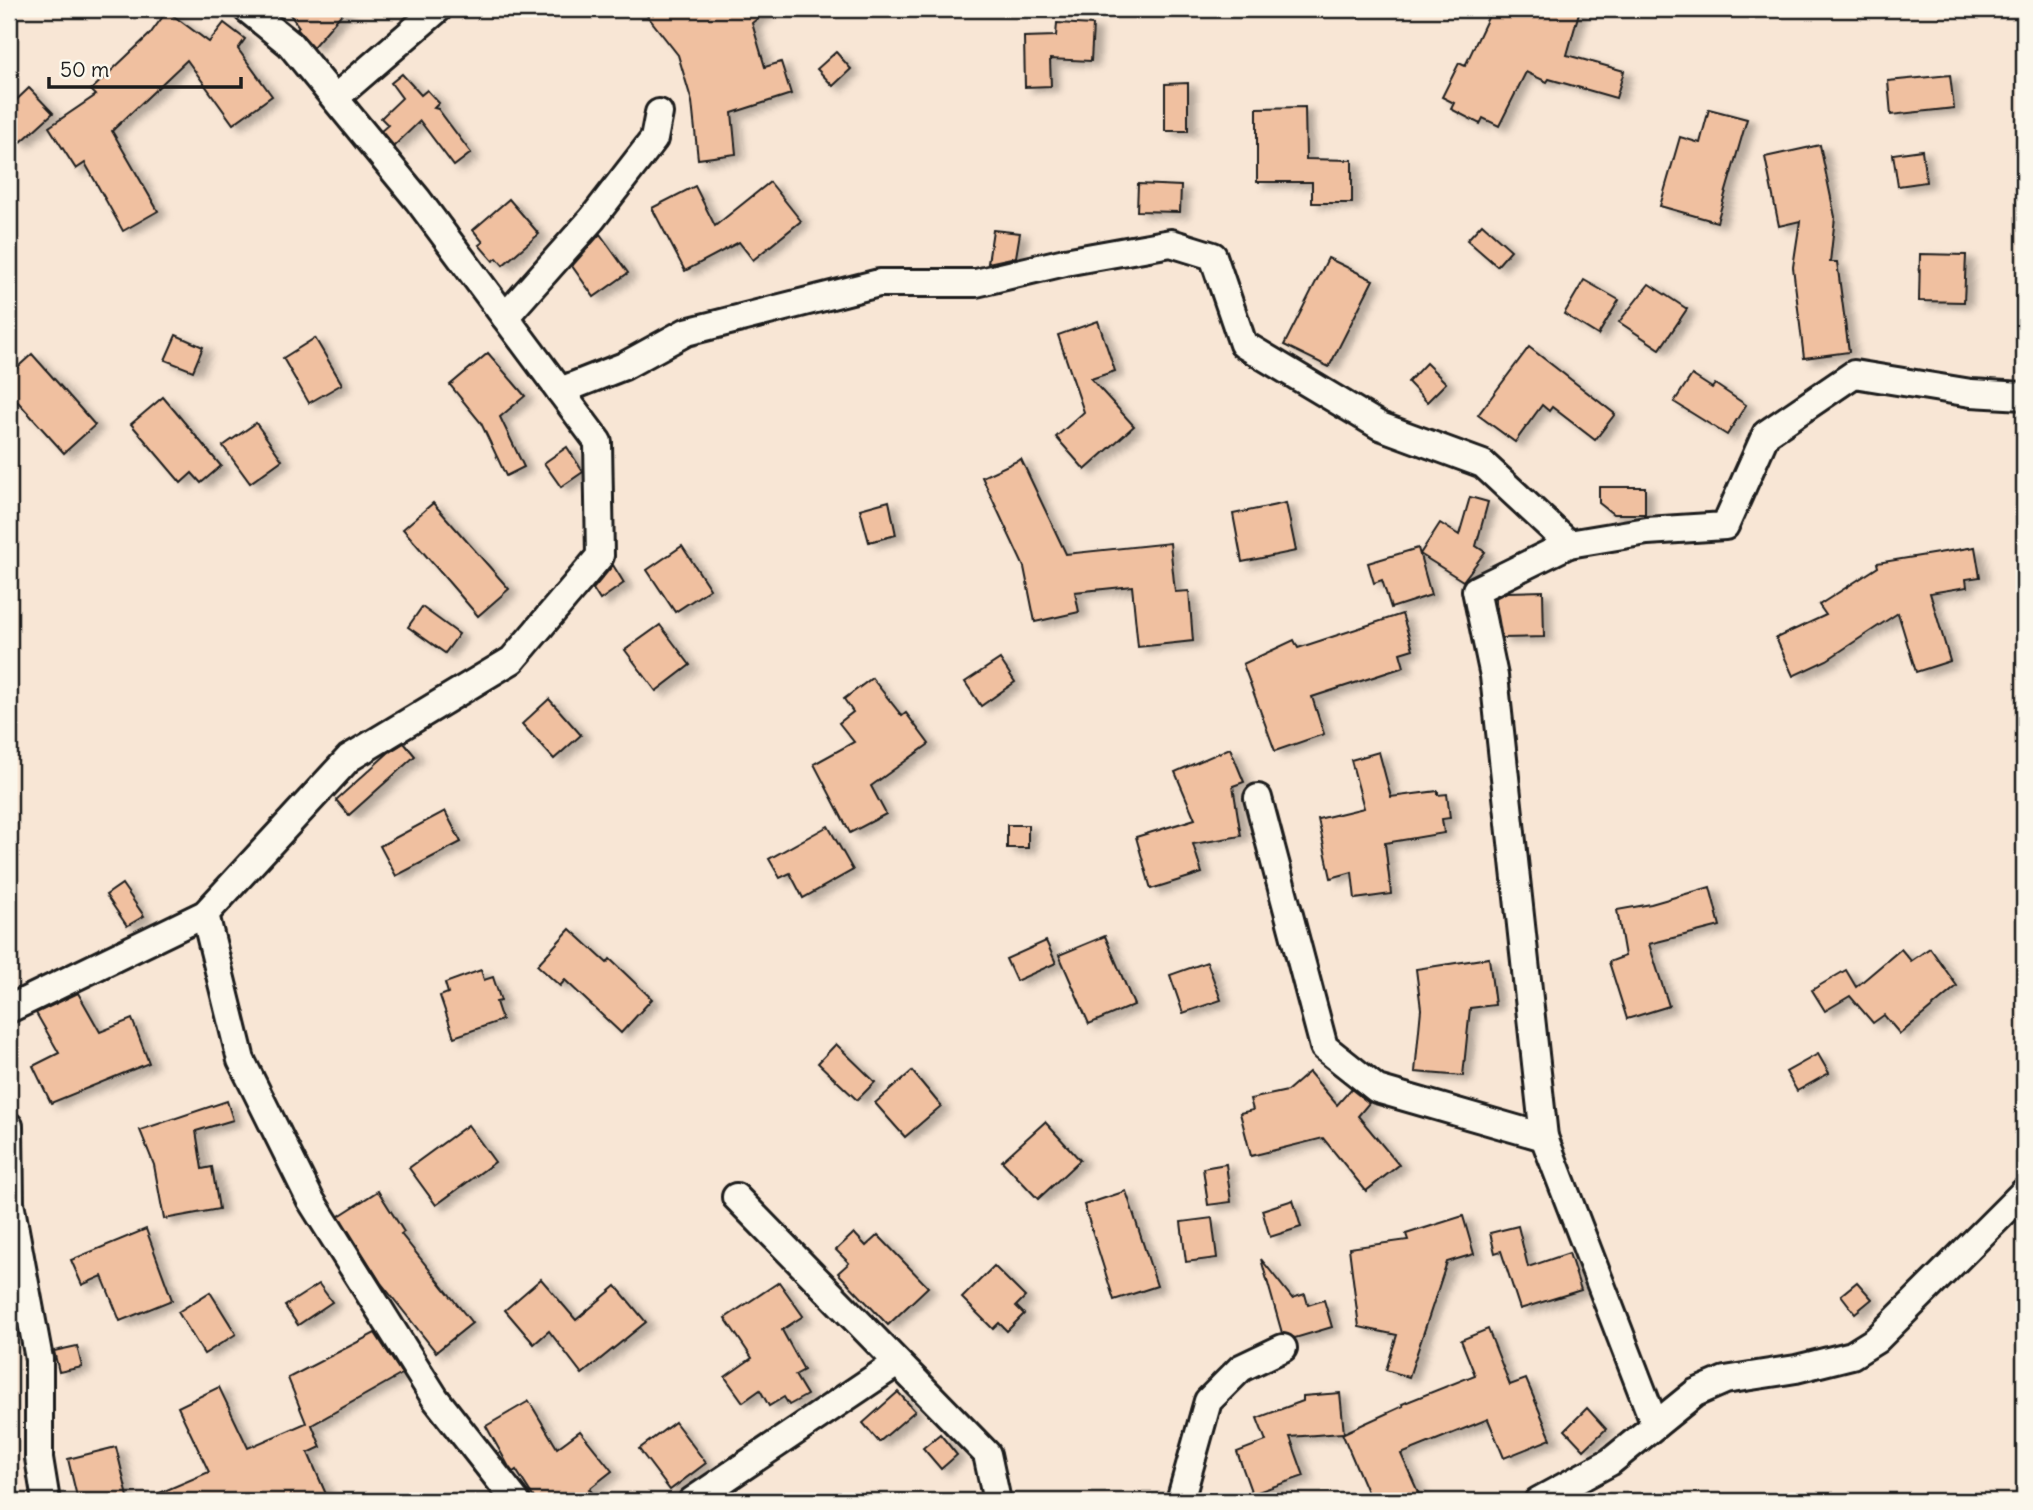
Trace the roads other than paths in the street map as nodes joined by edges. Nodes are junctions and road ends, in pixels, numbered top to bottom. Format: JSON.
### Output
{"nodes":[{"id":1,"x":247,"y":9,"type":"edge"},
{"id":2,"x":438,"y":9,"type":"edge"},
{"id":3,"x":335,"y":98,"type":"junction"},
{"id":4,"x":659,"y":113,"type":"dead end"},
{"id":5,"x":505,"y":317,"type":"junction"},
{"id":6,"x":560,"y":391,"type":"junction"},
{"id":7,"x":2024,"y":396,"type":"edge"},
{"id":8,"x":1569,"y":544,"type":"junction"},
{"id":9,"x":1258,"y":798,"type":"dead end"},
{"id":10,"x":205,"y":914,"type":"junction"},
{"id":11,"x":9,"y":1009,"type":"edge"},
{"id":12,"x":9,"y":1126,"type":"edge"},
{"id":13,"x":1544,"y":1137,"type":"junction"},
{"id":14,"x":2024,"y":1192,"type":"edge"},
{"id":15,"x":736,"y":1197,"type":"dead end"},
{"id":16,"x":1283,"y":1348,"type":"dead end"},
{"id":17,"x":897,"y":1363,"type":"junction"},
{"id":18,"x":1655,"y":1425,"type":"junction"},
{"id":19,"x":46,"y":1501,"type":"edge"},
{"id":20,"x":516,"y":1501,"type":"edge"},
{"id":21,"x":692,"y":1501,"type":"edge"},
{"id":22,"x":997,"y":1501,"type":"edge"},
{"id":23,"x":1180,"y":1501,"type":"edge"},
{"id":24,"x":1538,"y":1501,"type":"edge"}],
"edges":[{"from":1,"to":3,"type":"street"},
{"from":2,"to":3,"type":"street"},
{"from":3,"to":5,"type":"street"},
{"from":4,"to":5,"type":"street"},
{"from":5,"to":6,"type":"street"},
{"from":6,"to":8,"type":"street"},
{"from":6,"to":10,"type":"street"},
{"from":7,"to":8,"type":"street"},
{"from":8,"to":13,"type":"street"},
{"from":9,"to":13,"type":"street"},
{"from":10,"to":11,"type":"street"},
{"from":10,"to":20,"type":"street"},
{"from":12,"to":19,"type":"street"},
{"from":13,"to":18,"type":"street"},
{"from":14,"to":18,"type":"street"},
{"from":15,"to":17,"type":"street"},
{"from":16,"to":23,"type":"street"},
{"from":17,"to":21,"type":"street"},
{"from":17,"to":22,"type":"street"},
{"from":18,"to":24,"type":"street"}]}
